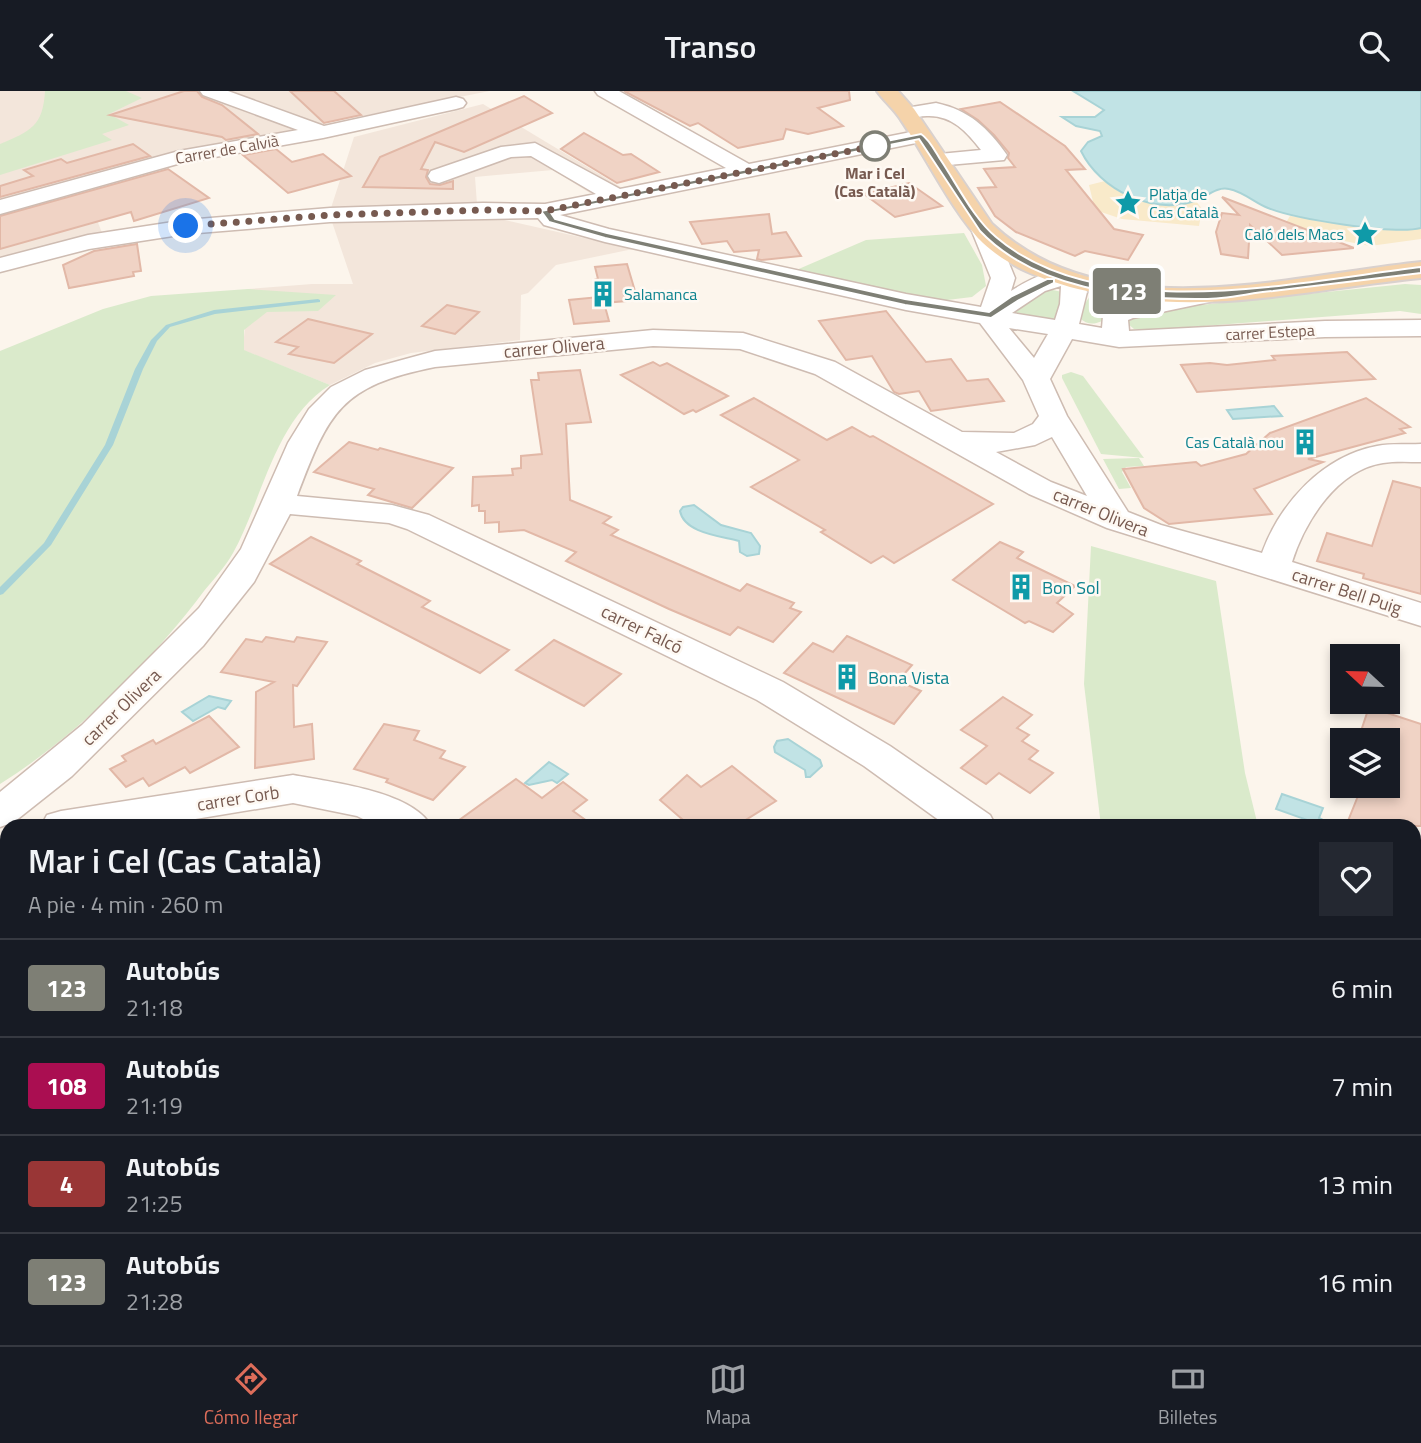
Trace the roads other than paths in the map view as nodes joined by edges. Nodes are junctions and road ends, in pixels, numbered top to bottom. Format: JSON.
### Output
{"nodes":[{"id":1,"x":210,"y":91,"type":"edge"},
{"id":2,"x":605,"y":91,"type":"edge"},
{"id":3,"x":887,"y":91,"type":"edge"},
{"id":4,"x":456,"y":103,"type":"dead end"},
{"id":5,"x":907,"y":113,"type":"junction"},
{"id":6,"x":323,"y":132,"type":"junction"},
{"id":7,"x":921,"y":137,"type":"junction"},
{"id":8,"x":937,"y":159,"type":"junction"},
{"id":9,"x":748,"y":172,"type":"junction"},
{"id":10,"x":439,"y":176,"type":"dead end"},
{"id":11,"x":615,"y":196,"type":"junction"},
{"id":12,"x":0,"y":207,"type":"edge"},
{"id":13,"x":545,"y":211,"type":"junction"},
{"id":14,"x":983,"y":229,"type":"junction"},
{"id":15,"x":0,"y":265,"type":"edge"},
{"id":16,"x":1421,"y":270,"type":"edge"},
{"id":17,"x":1067,"y":278,"type":"junction"},
{"id":18,"x":1205,"y":296,"type":"junction"},
{"id":19,"x":992,"y":319,"type":"junction"},
{"id":20,"x":1421,"y":328,"type":"edge"},
{"id":21,"x":1062,"y":333,"type":"junction"},
{"id":22,"x":1119,"y":339,"type":"junction"},
{"id":23,"x":1036,"y":379,"type":"junction"},
{"id":24,"x":1053,"y":416,"type":"junction"},
{"id":25,"x":953,"y":440,"type":"junction"},
{"id":26,"x":1421,"y":453,"type":"edge"},
{"id":27,"x":278,"y":504,"type":"junction"},
{"id":28,"x":1118,"y":521,"type":"junction"},
{"id":29,"x":1274,"y":567,"type":"junction"},
{"id":30,"x":1421,"y":615,"type":"edge"},
{"id":31,"x":0,"y":812,"type":"edge"},
{"id":32,"x":105,"y":819,"type":"edge"},
{"id":33,"x":397,"y":819,"type":"edge"},
{"id":34,"x":966,"y":819,"type":"edge"}],
"edges":[{"from":1,"to":6,"type":"street"},
{"from":2,"to":9,"type":"street"},
{"from":3,"to":5,"type":"main road"},
{"from":4,"to":6,"type":"street","name":"Carrer de Calvià"},
{"from":5,"to":7,"type":"main road"},
{"from":5,"to":8,"type":"street"},
{"from":6,"to":12,"type":"street","name":"Carrer de Calvià"},
{"from":7,"to":8,"type":"main road"},
{"from":7,"to":9,"type":"street"},
{"from":8,"to":14,"type":"main road"},
{"from":9,"to":11,"type":"street"},
{"from":10,"to":11,"type":"street"},
{"from":11,"to":13,"type":"street"},
{"from":13,"to":15,"type":"street"},
{"from":13,"to":19,"type":"street","name":"carrer Estepa"},
{"from":14,"to":17,"type":"main road"},
{"from":14,"to":19,"type":"street"},
{"from":16,"to":18,"type":"main road"},
{"from":17,"to":18,"type":"main road"},
{"from":17,"to":19,"type":"street"},
{"from":17,"to":21,"type":"street"},
{"from":18,"to":22,"type":"street"},
{"from":19,"to":21,"type":"street","name":"carrer Estepa"},
{"from":19,"to":23,"type":"street"},
{"from":20,"to":22,"type":"street","name":"carrer Estepa"},
{"from":21,"to":22,"type":"street","name":"carrer Estepa"},
{"from":21,"to":23,"type":"street"},
{"from":23,"to":24,"type":"street"},
{"from":24,"to":25,"type":"street"},
{"from":24,"to":28,"type":"street"},
{"from":25,"to":27,"type":"street","name":"carrer Olivera"},
{"from":25,"to":28,"type":"street","name":"carrer Olivera"},
{"from":26,"to":29,"type":"street"},
{"from":27,"to":31,"type":"street","name":"carrer Olivera"},
{"from":27,"to":34,"type":"street","name":"carrer Falcó"},
{"from":28,"to":29,"type":"street","name":"carrer Olivera"},
{"from":29,"to":30,"type":"street","name":"carrer Bell Puig"},
{"from":32,"to":33,"type":"street","name":"carrer Corb"}]}
